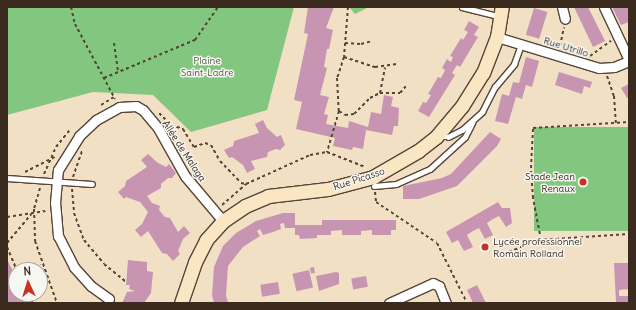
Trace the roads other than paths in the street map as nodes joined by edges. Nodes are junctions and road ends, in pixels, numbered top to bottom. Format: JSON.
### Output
{"nodes":[{"id":1,"x":462,"y":7,"type":"edge"},
{"id":2,"x":562,"y":7,"type":"edge"},
{"id":3,"x":604,"y":7,"type":"edge"},
{"id":4,"x":502,"y":12,"type":"edge"},
{"id":5,"x":565,"y":19,"type":"road end"},
{"id":6,"x":497,"y":37,"type":"junction"},
{"id":7,"x":521,"y":44,"type":"junction"},
{"id":8,"x":629,"y":61,"type":"edge"},
{"id":9,"x":473,"y":121,"type":"junction"},
{"id":10,"x":436,"y":137,"type":"junction"},
{"id":11,"x":9,"y":178,"type":"edge"},
{"id":12,"x":374,"y":181,"type":"junction"},
{"id":13,"x":57,"y":182,"type":"junction"},
{"id":14,"x":92,"y":184,"type":"dead end"},
{"id":15,"x":219,"y":216,"type":"junction"},
{"id":16,"x":109,"y":299,"type":"dead end"},
{"id":17,"x":181,"y":303,"type":"edge"},
{"id":18,"x":389,"y":303,"type":"edge"},
{"id":19,"x":446,"y":303,"type":"edge"}],
"edges":[{"from":1,"to":4,"type":"lane"},
{"from":2,"to":5,"type":"street"},
{"from":3,"to":8,"type":"street"},
{"from":4,"to":6,"type":"street","name":"Rue Picasso"},
{"from":6,"to":7,"type":"street","name":"Rue Utrillo"},
{"from":6,"to":10,"type":"street","name":"Rue Picasso"},
{"from":7,"to":8,"type":"street","name":"Rue Utrillo"},
{"from":7,"to":9,"type":"lane"},
{"from":9,"to":10,"type":"lane"},
{"from":9,"to":12,"type":"lane"},
{"from":10,"to":12,"type":"street","name":"Rue Picasso"},
{"from":11,"to":13,"type":"lane"},
{"from":12,"to":15,"type":"street","name":"Rue Picasso"},
{"from":13,"to":14,"type":"lane"},
{"from":13,"to":15,"type":"street","name":"Allée de Malaga"},
{"from":13,"to":16,"type":"street"},
{"from":15,"to":17,"type":"street","name":"Rue Picasso"},
{"from":18,"to":19,"type":"street"}]}
